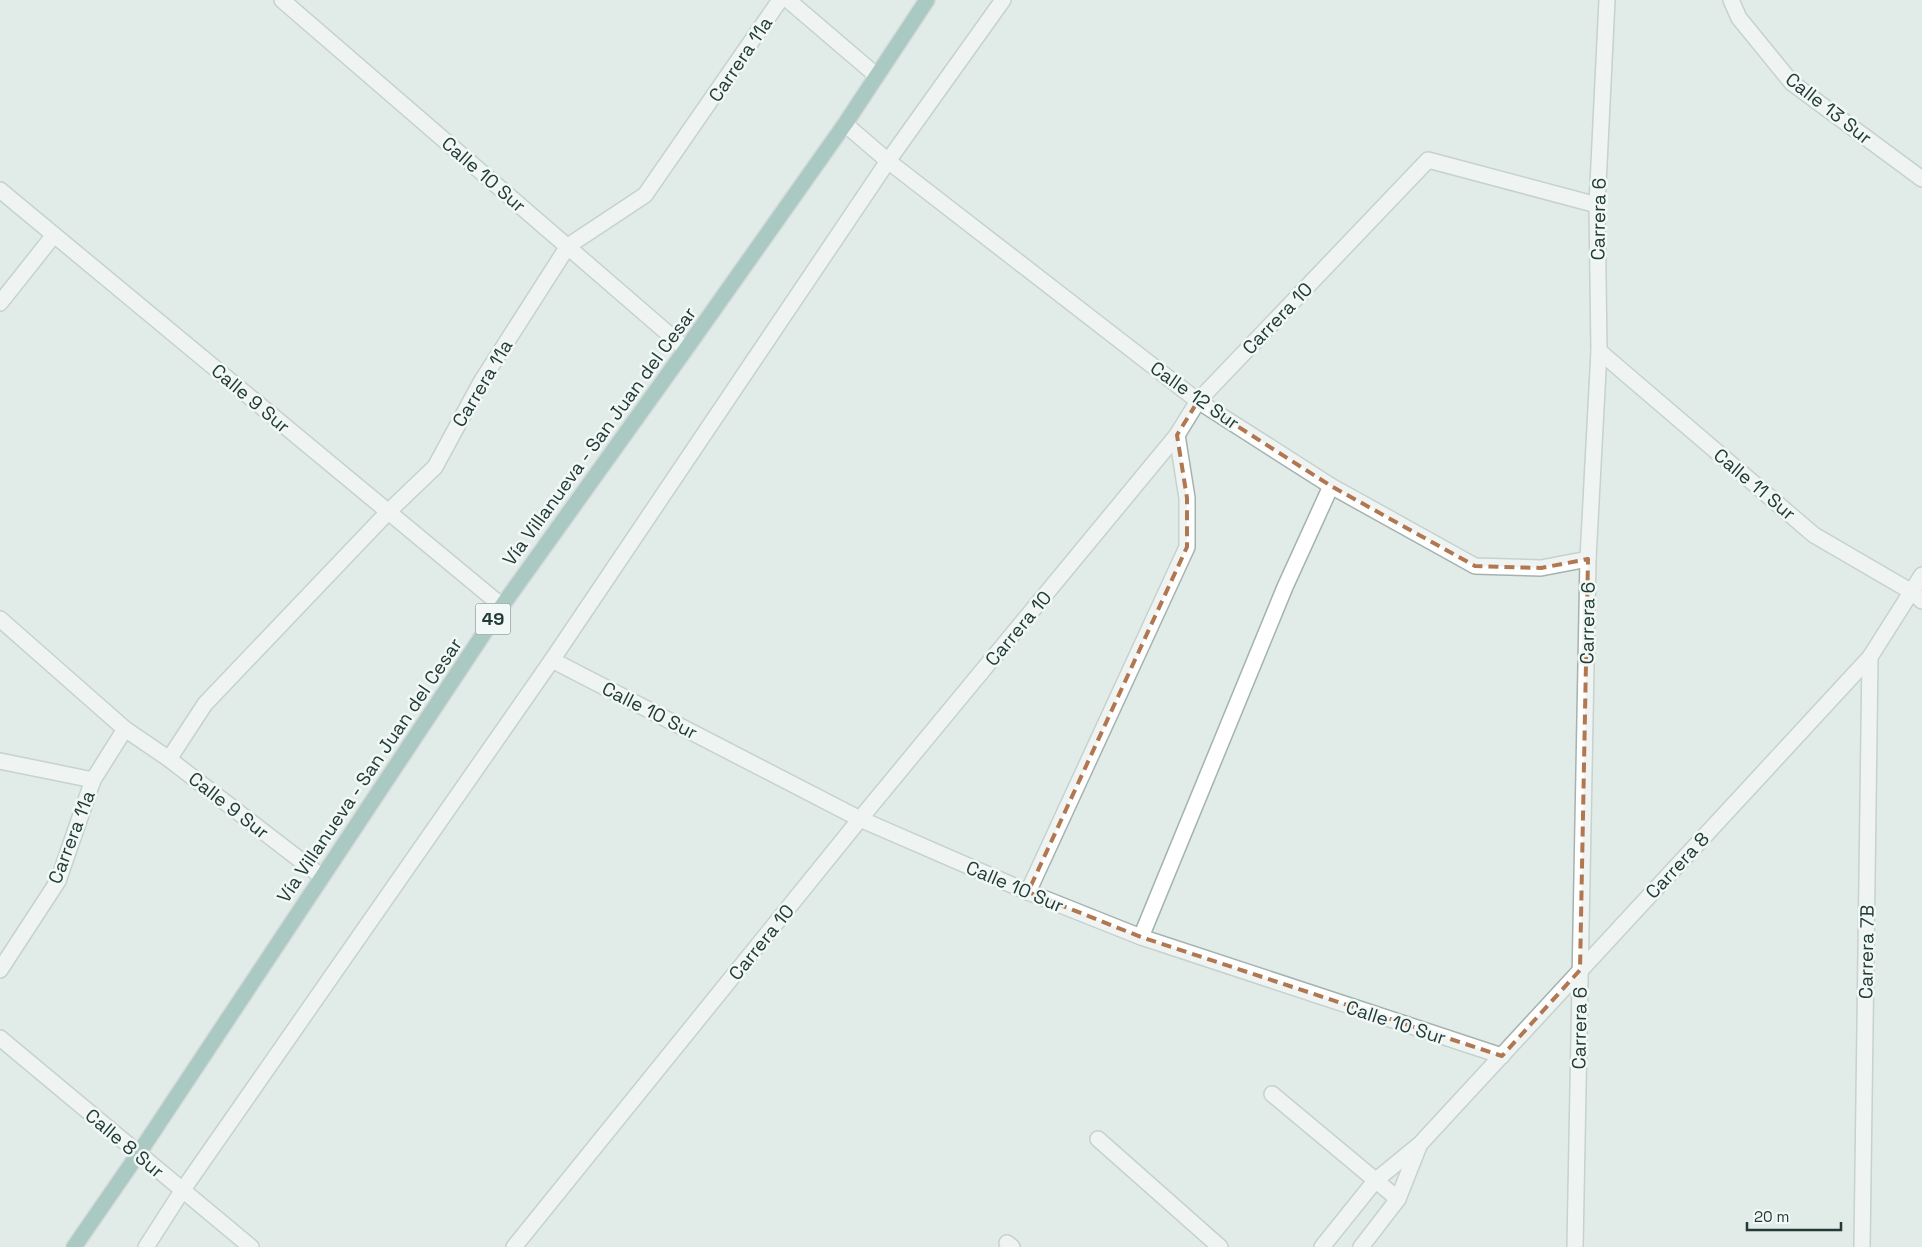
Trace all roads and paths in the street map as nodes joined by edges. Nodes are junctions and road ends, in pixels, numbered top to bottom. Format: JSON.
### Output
{"nodes":[{"id":1,"x":282,"y":0,"type":"edge"},
{"id":2,"x":780,"y":0,"type":"edge"},
{"id":3,"x":788,"y":0,"type":"edge"},
{"id":4,"x":927,"y":0,"type":"edge"},
{"id":5,"x":1003,"y":0,"type":"edge"},
{"id":6,"x":1608,"y":0,"type":"edge"},
{"id":7,"x":1731,"y":0,"type":"edge"},
{"id":8,"x":877,"y":76,"type":"junction"},
{"id":9,"x":845,"y":124,"type":"junction"},
{"id":10,"x":888,"y":161,"type":"junction"},
{"id":11,"x":1922,"y":179,"type":"edge"},
{"id":12,"x":0,"y":190,"type":"edge"},
{"id":13,"x":1597,"y":205,"type":"junction"},
{"id":14,"x":54,"y":235,"type":"junction"},
{"id":15,"x":568,"y":246,"type":"junction"},
{"id":16,"x":0,"y":303,"type":"edge"},
{"id":17,"x":686,"y":349,"type":"junction"},
{"id":18,"x":1599,"y":351,"type":"junction"},
{"id":19,"x":1198,"y":401,"type":"junction"},
{"id":20,"x":1177,"y":435,"type":"junction"},
{"id":21,"x":1330,"y":486,"type":"junction"},
{"id":22,"x":388,"y":512,"type":"junction"},
{"id":23,"x":1588,"y":559,"type":"junction"},
{"id":24,"x":1922,"y":575,"type":"edge"},
{"id":25,"x":1917,"y":596,"type":"edge"},
{"id":26,"x":502,"y":606,"type":"junction"},
{"id":27,"x":0,"y":619,"type":"edge"},
{"id":28,"x":1870,"y":657,"type":"junction"},
{"id":29,"x":552,"y":660,"type":"junction"},
{"id":30,"x":125,"y":729,"type":"junction"},
{"id":31,"x":169,"y":759,"type":"junction"},
{"id":32,"x":0,"y":761,"type":"edge"},
{"id":33,"x":93,"y":780,"type":"junction"},
{"id":34,"x":860,"y":819,"type":"junction"},
{"id":35,"x":321,"y":876,"type":"junction"},
{"id":36,"x":1028,"y":892,"type":"junction"},
{"id":37,"x":1141,"y":937,"type":"junction"},
{"id":38,"x":0,"y":970,"type":"edge"},
{"id":39,"x":1580,"y":970,"type":"junction"},
{"id":40,"x":0,"y":1038,"type":"edge"},
{"id":41,"x":1502,"y":1056,"type":"junction"},
{"id":42,"x":1272,"y":1094,"type":"dead end"},
{"id":43,"x":1098,"y":1138,"type":"dead end"},
{"id":44,"x":1420,"y":1144,"type":"junction"},
{"id":45,"x":139,"y":1153,"type":"junction"},
{"id":46,"x":1375,"y":1180,"type":"junction"},
{"id":47,"x":182,"y":1191,"type":"junction"},
{"id":48,"x":1398,"y":1199,"type":"junction"},
{"id":49,"x":74,"y":1247,"type":"edge"},
{"id":50,"x":146,"y":1247,"type":"edge"},
{"id":51,"x":251,"y":1247,"type":"edge"},
{"id":52,"x":514,"y":1247,"type":"edge"},
{"id":53,"x":1220,"y":1247,"type":"edge"},
{"id":54,"x":1322,"y":1247,"type":"edge"},
{"id":55,"x":1361,"y":1247,"type":"edge"},
{"id":56,"x":1575,"y":1247,"type":"edge"},
{"id":57,"x":1862,"y":1247,"type":"edge"}],
"edges":[{"from":1,"to":15,"type":"street","name":"Calle 10 Sur"},
{"from":2,"to":15,"type":"street","name":"Carrera 11a"},
{"from":3,"to":8,"type":"street"},
{"from":4,"to":8,"type":"main road","name":"Vía Villanueva - San Juan del Cesar","number":"49"},
{"from":5,"to":10,"type":"street"},
{"from":6,"to":13,"type":"street","name":"Carrera 6"},
{"from":7,"to":11,"type":"street","name":"Calle 13 Sur"},
{"from":8,"to":9,"type":"main road","name":"Vía Villanueva - San Juan del Cesar","number":"49"},
{"from":9,"to":10,"type":"street","name":"Calle 12 Sur"},
{"from":9,"to":17,"type":"main road","name":"Vía Villanueva - San Juan del Cesar","number":"49"},
{"from":10,"to":19,"type":"street","name":"Calle 12 Sur"},
{"from":10,"to":29,"type":"street"},
{"from":12,"to":14,"type":"street","name":"Calle 9 Sur"},
{"from":13,"to":18,"type":"street","name":"Carrera 6"},
{"from":13,"to":19,"type":"street","name":"Carrera 10"},
{"from":14,"to":16,"type":"street"},
{"from":14,"to":22,"type":"street","name":"Calle 9 Sur"},
{"from":15,"to":17,"type":"street","name":"Calle 10 Sur"},
{"from":15,"to":22,"type":"street","name":"Carrera 11a"},
{"from":17,"to":26,"type":"main road","name":"Vía Villanueva - San Juan del Cesar","number":"49"},
{"from":18,"to":23,"type":"street","name":"Carrera 6"},
{"from":18,"to":25,"type":"street","name":"Calle 11 Sur"},
{"from":19,"to":20,"type":"street","name":"Carrera 10"},
{"from":19,"to":21,"type":"street","name":"Calle 12 Sur"},
{"from":20,"to":34,"type":"street","name":"Carrera 10"},
{"from":20,"to":36,"type":"street"},
{"from":21,"to":23,"type":"street","name":"Calle 12 Sur"},
{"from":21,"to":37,"type":"street"},
{"from":22,"to":26,"type":"street","name":"Calle 9 Sur"},
{"from":22,"to":31,"type":"street","name":"Carrera 11a"},
{"from":23,"to":39,"type":"street","name":"Carrera 6"},
{"from":24,"to":25,"type":"street","name":"Carrera 8"},
{"from":25,"to":28,"type":"street","name":"Carrera 8"},
{"from":26,"to":35,"type":"main road","name":"Vía Villanueva - San Juan del Cesar","number":"49"},
{"from":27,"to":30,"type":"street","name":"Calle 9 Sur"},
{"from":28,"to":39,"type":"street","name":"Carrera 8"},
{"from":28,"to":57,"type":"street","name":"Carrera 7B"},
{"from":29,"to":34,"type":"street","name":"Calle 10 Sur"},
{"from":29,"to":47,"type":"street"},
{"from":30,"to":31,"type":"street","name":"Calle 9 Sur"},
{"from":30,"to":33,"type":"street","name":"Carrera 11a"},
{"from":31,"to":35,"type":"street","name":"Calle 9 Sur"},
{"from":32,"to":33,"type":"street","name":"Carrera 11a"},
{"from":33,"to":38,"type":"street","name":"Carrera 11a"},
{"from":34,"to":36,"type":"street","name":"Calle 10 Sur"},
{"from":34,"to":52,"type":"street","name":"Carrera 10"},
{"from":35,"to":45,"type":"main road","name":"Vía Villanueva - San Juan del Cesar","number":"49"},
{"from":36,"to":37,"type":"street","name":"Calle 10 Sur"},
{"from":37,"to":41,"type":"street","name":"Calle 10 Sur"},
{"from":39,"to":41,"type":"street","name":"Carrera 8"},
{"from":39,"to":56,"type":"street","name":"Carrera 6"},
{"from":40,"to":45,"type":"street","name":"Calle 8 Sur"},
{"from":41,"to":44,"type":"street","name":"Carrera 8"},
{"from":42,"to":46,"type":"street"},
{"from":43,"to":53,"type":"street"},
{"from":44,"to":46,"type":"street","name":"Carrera 8"},
{"from":44,"to":48,"type":"street","name":"Carrera 8"},
{"from":45,"to":47,"type":"street","name":"Calle 8 Sur"},
{"from":45,"to":49,"type":"main road","name":"Vía Villanueva - San Juan del Cesar","number":"49"},
{"from":46,"to":48,"type":"street"},
{"from":46,"to":54,"type":"street","name":"Carrera 8"},
{"from":47,"to":50,"type":"street"},
{"from":47,"to":51,"type":"street","name":"Calle 8 Sur"},
{"from":48,"to":55,"type":"street","name":"Carrera 8"}]}
